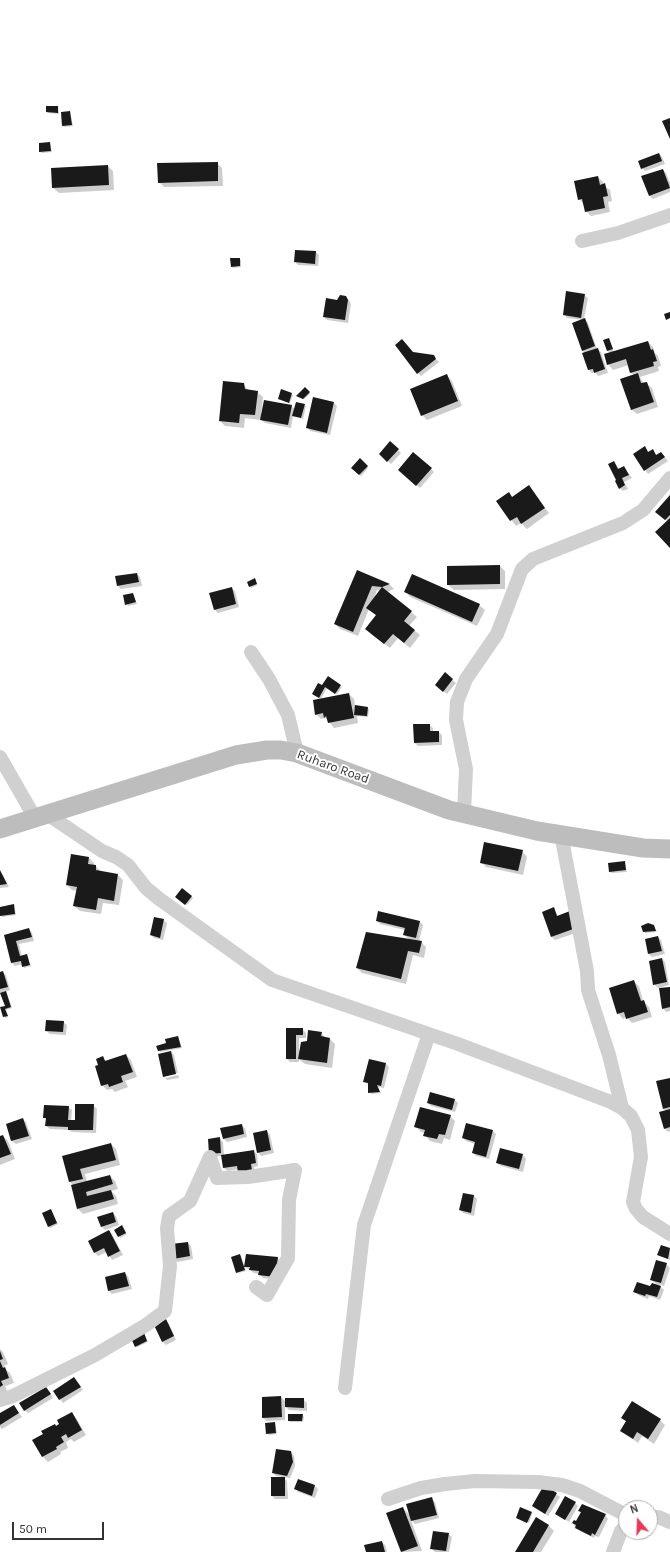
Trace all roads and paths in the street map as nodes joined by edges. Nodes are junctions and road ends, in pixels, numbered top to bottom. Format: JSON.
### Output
{"nodes":[{"id":1,"x":670,"y":215,"type":"edge"},
{"id":2,"x":582,"y":241,"type":"dead end"},
{"id":3,"x":670,"y":478,"type":"edge"},
{"id":4,"x":251,"y":652,"type":"dead end"},
{"id":5,"x":297,"y":753,"type":"junction"},
{"id":6,"x":0,"y":757,"type":"edge"},
{"id":7,"x":464,"y":813,"type":"junction"},
{"id":8,"x":41,"y":816,"type":"junction"},
{"id":9,"x":0,"y":829,"type":"edge"},
{"id":10,"x":561,"y":834,"type":"junction"},
{"id":11,"x":670,"y":849,"type":"edge"},
{"id":12,"x":429,"y":1034,"type":"junction"},
{"id":13,"x":622,"y":1108,"type":"junction"},
{"id":14,"x":670,"y":1234,"type":"edge"},
{"id":15,"x":256,"y":1287,"type":"dead end"},
{"id":16,"x":345,"y":1388,"type":"dead end"},
{"id":17,"x":0,"y":1400,"type":"edge"},
{"id":18,"x":388,"y":1499,"type":"dead end"},
{"id":19,"x":618,"y":1511,"type":"edge"},
{"id":20,"x":658,"y":1518,"type":"edge"},
{"id":21,"x":670,"y":1522,"type":"edge"},
{"id":22,"x":618,"y":1539,"type":"edge"},
{"id":23,"x":613,"y":1552,"type":"edge"}],
"edges":[{"from":1,"to":2,"type":"street"},
{"from":3,"to":7,"type":"street"},
{"from":4,"to":5,"type":"street"},
{"from":5,"to":7,"type":"street","name":"Ruharo Road"},
{"from":5,"to":8,"type":"street","name":"Ruharo Road"},
{"from":6,"to":8,"type":"street"},
{"from":7,"to":10,"type":"street","name":"Ruharo Road"},
{"from":8,"to":9,"type":"street","name":"Ruharo Road"},
{"from":8,"to":12,"type":"street"},
{"from":10,"to":11,"type":"street","name":"Ruharo Road"},
{"from":10,"to":13,"type":"street"},
{"from":12,"to":13,"type":"street"},
{"from":12,"to":16,"type":"street"},
{"from":13,"to":14,"type":"street"},
{"from":15,"to":17,"type":"street"},
{"from":18,"to":19,"type":"street"},
{"from":20,"to":21,"type":"street"},
{"from":22,"to":23,"type":"street"}]}
